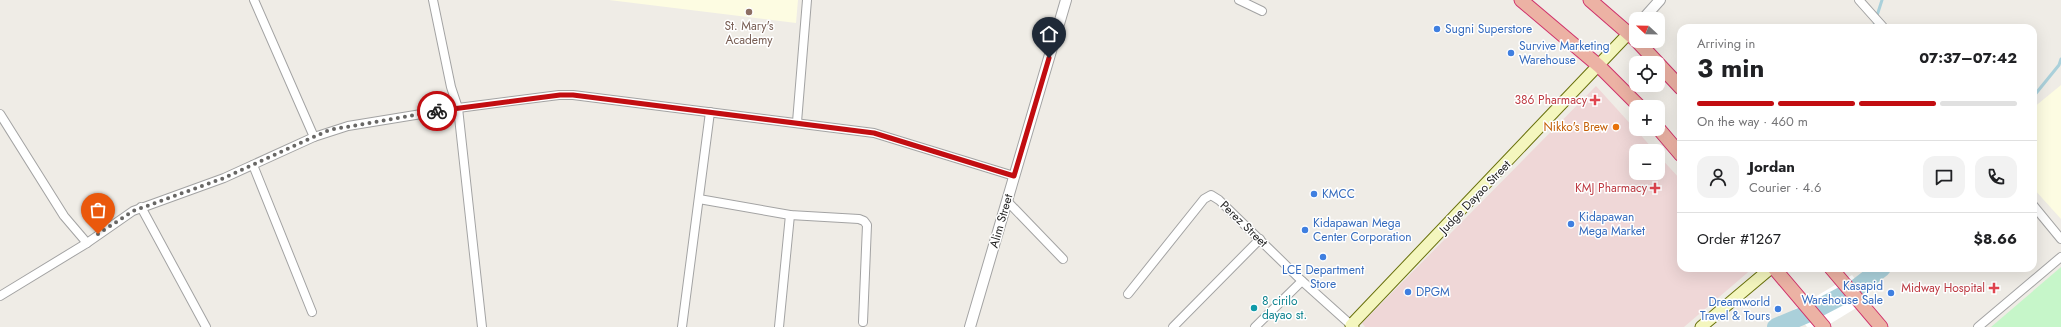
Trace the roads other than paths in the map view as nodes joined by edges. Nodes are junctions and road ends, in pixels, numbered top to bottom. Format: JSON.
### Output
{"nodes":[{"id":1,"x":254,"y":0,"type":"edge"},
{"id":2,"x":433,"y":0,"type":"edge"},
{"id":3,"x":807,"y":0,"type":"edge"},
{"id":4,"x":1066,"y":0,"type":"edge"},
{"id":5,"x":1239,"y":0,"type":"edge"},
{"id":6,"x":1521,"y":0,"type":"edge"},
{"id":7,"x":1590,"y":0,"type":"edge"},
{"id":8,"x":1660,"y":0,"type":"edge"},
{"id":9,"x":1859,"y":0,"type":"edge"},
{"id":10,"x":1262,"y":11,"type":"dead end"},
{"id":11,"x":1649,"y":12,"type":"edge"},
{"id":12,"x":1881,"y":24,"type":"edge"},
{"id":13,"x":1629,"y":30,"type":"edge"},
{"id":14,"x":1629,"y":40,"type":"edge"},
{"id":15,"x":1646,"y":48,"type":"edge"},
{"id":16,"x":1599,"y":66,"type":"junction"},
{"id":17,"x":1677,"y":83,"type":"edge"},
{"id":18,"x":1633,"y":100,"type":"edge"},
{"id":19,"x":458,"y":108,"type":"junction"},
{"id":20,"x":710,"y":112,"type":"junction"},
{"id":21,"x":0,"y":114,"type":"edge"},
{"id":22,"x":797,"y":122,"type":"junction"},
{"id":23,"x":314,"y":136,"type":"junction"},
{"id":24,"x":1665,"y":136,"type":"edge"},
{"id":25,"x":1677,"y":150,"type":"edge"},
{"id":26,"x":253,"y":165,"type":"junction"},
{"id":27,"x":1014,"y":176,"type":"junction"},
{"id":28,"x":699,"y":199,"type":"junction"},
{"id":29,"x":1007,"y":201,"type":"junction"},
{"id":30,"x":141,"y":208,"type":"junction"},
{"id":31,"x":2037,"y":210,"type":"edge"},
{"id":32,"x":790,"y":215,"type":"junction"},
{"id":33,"x":1260,"y":239,"type":"junction"},
{"id":34,"x":2061,"y":239,"type":"edge"},
{"id":35,"x":87,"y":243,"type":"junction"},
{"id":36,"x":2061,"y":257,"type":"edge"},
{"id":37,"x":1063,"y":259,"type":"dead end"},
{"id":38,"x":1768,"y":272,"type":"edge"},
{"id":39,"x":1777,"y":272,"type":"edge"},
{"id":40,"x":1834,"y":272,"type":"edge"},
{"id":41,"x":1302,"y":282,"type":"junction"},
{"id":42,"x":1128,"y":294,"type":"dead end"},
{"id":43,"x":0,"y":296,"type":"edge"},
{"id":44,"x":312,"y":312,"type":"dead end"},
{"id":45,"x":862,"y":322,"type":"dead end"},
{"id":46,"x":1351,"y":326,"type":"edge"},
{"id":47,"x":206,"y":327,"type":"edge"},
{"id":48,"x":482,"y":327,"type":"edge"},
{"id":49,"x":682,"y":327,"type":"edge"},
{"id":50,"x":779,"y":327,"type":"edge"},
{"id":51,"x":970,"y":327,"type":"edge"},
{"id":52,"x":1173,"y":327,"type":"edge"},
{"id":53,"x":1255,"y":327,"type":"edge"},
{"id":54,"x":1701,"y":327,"type":"edge"},
{"id":55,"x":1824,"y":327,"type":"edge"},
{"id":56,"x":1881,"y":327,"type":"edge"},
{"id":57,"x":1978,"y":327,"type":"edge"}],
"edges":[{"from":1,"to":23,"type":"street"},
{"from":2,"to":19,"type":"street"},
{"from":3,"to":22,"type":"street"},
{"from":4,"to":27,"type":"street","name":"Alim Street"},
{"from":5,"to":10,"type":"street"},
{"from":6,"to":16,"type":"highway"},
{"from":7,"to":13,"type":"highway"},
{"from":8,"to":11,"type":"street"},
{"from":9,"to":12,"type":"street"},
{"from":14,"to":16,"type":"main road","name":"Judge Dayao Street"},
{"from":15,"to":17,"type":"highway"},
{"from":16,"to":18,"type":"highway"},
{"from":16,"to":46,"type":"main road","name":"Judge Dayao Street"},
{"from":19,"to":20,"type":"street"},
{"from":19,"to":23,"type":"street"},
{"from":19,"to":48,"type":"street"},
{"from":20,"to":22,"type":"street"},
{"from":20,"to":28,"type":"street"},
{"from":21,"to":35,"type":"street"},
{"from":22,"to":27,"type":"street"},
{"from":23,"to":26,"type":"street"},
{"from":24,"to":25,"type":"highway"},
{"from":26,"to":30,"type":"street"},
{"from":26,"to":44,"type":"street"},
{"from":27,"to":29,"type":"street","name":"Alim Street"},
{"from":28,"to":32,"type":"street"},
{"from":28,"to":49,"type":"street"},
{"from":29,"to":37,"type":"street"},
{"from":29,"to":51,"type":"street","name":"Alim Street"},
{"from":30,"to":35,"type":"street"},
{"from":30,"to":47,"type":"street"},
{"from":31,"to":34,"type":"street"},
{"from":32,"to":45,"type":"street"},
{"from":32,"to":50,"type":"street"},
{"from":33,"to":41,"type":"street","name":"Perez Street"},
{"from":33,"to":42,"type":"street","name":"Perez Street"},
{"from":33,"to":52,"type":"street"},
{"from":35,"to":43,"type":"street"},
{"from":36,"to":57,"type":"street"},
{"from":38,"to":54,"type":"main road"},
{"from":39,"to":55,"type":"highway"},
{"from":40,"to":56,"type":"highway"},
{"from":41,"to":46,"type":"street","name":"Perez Street"},
{"from":41,"to":53,"type":"street"}]}
